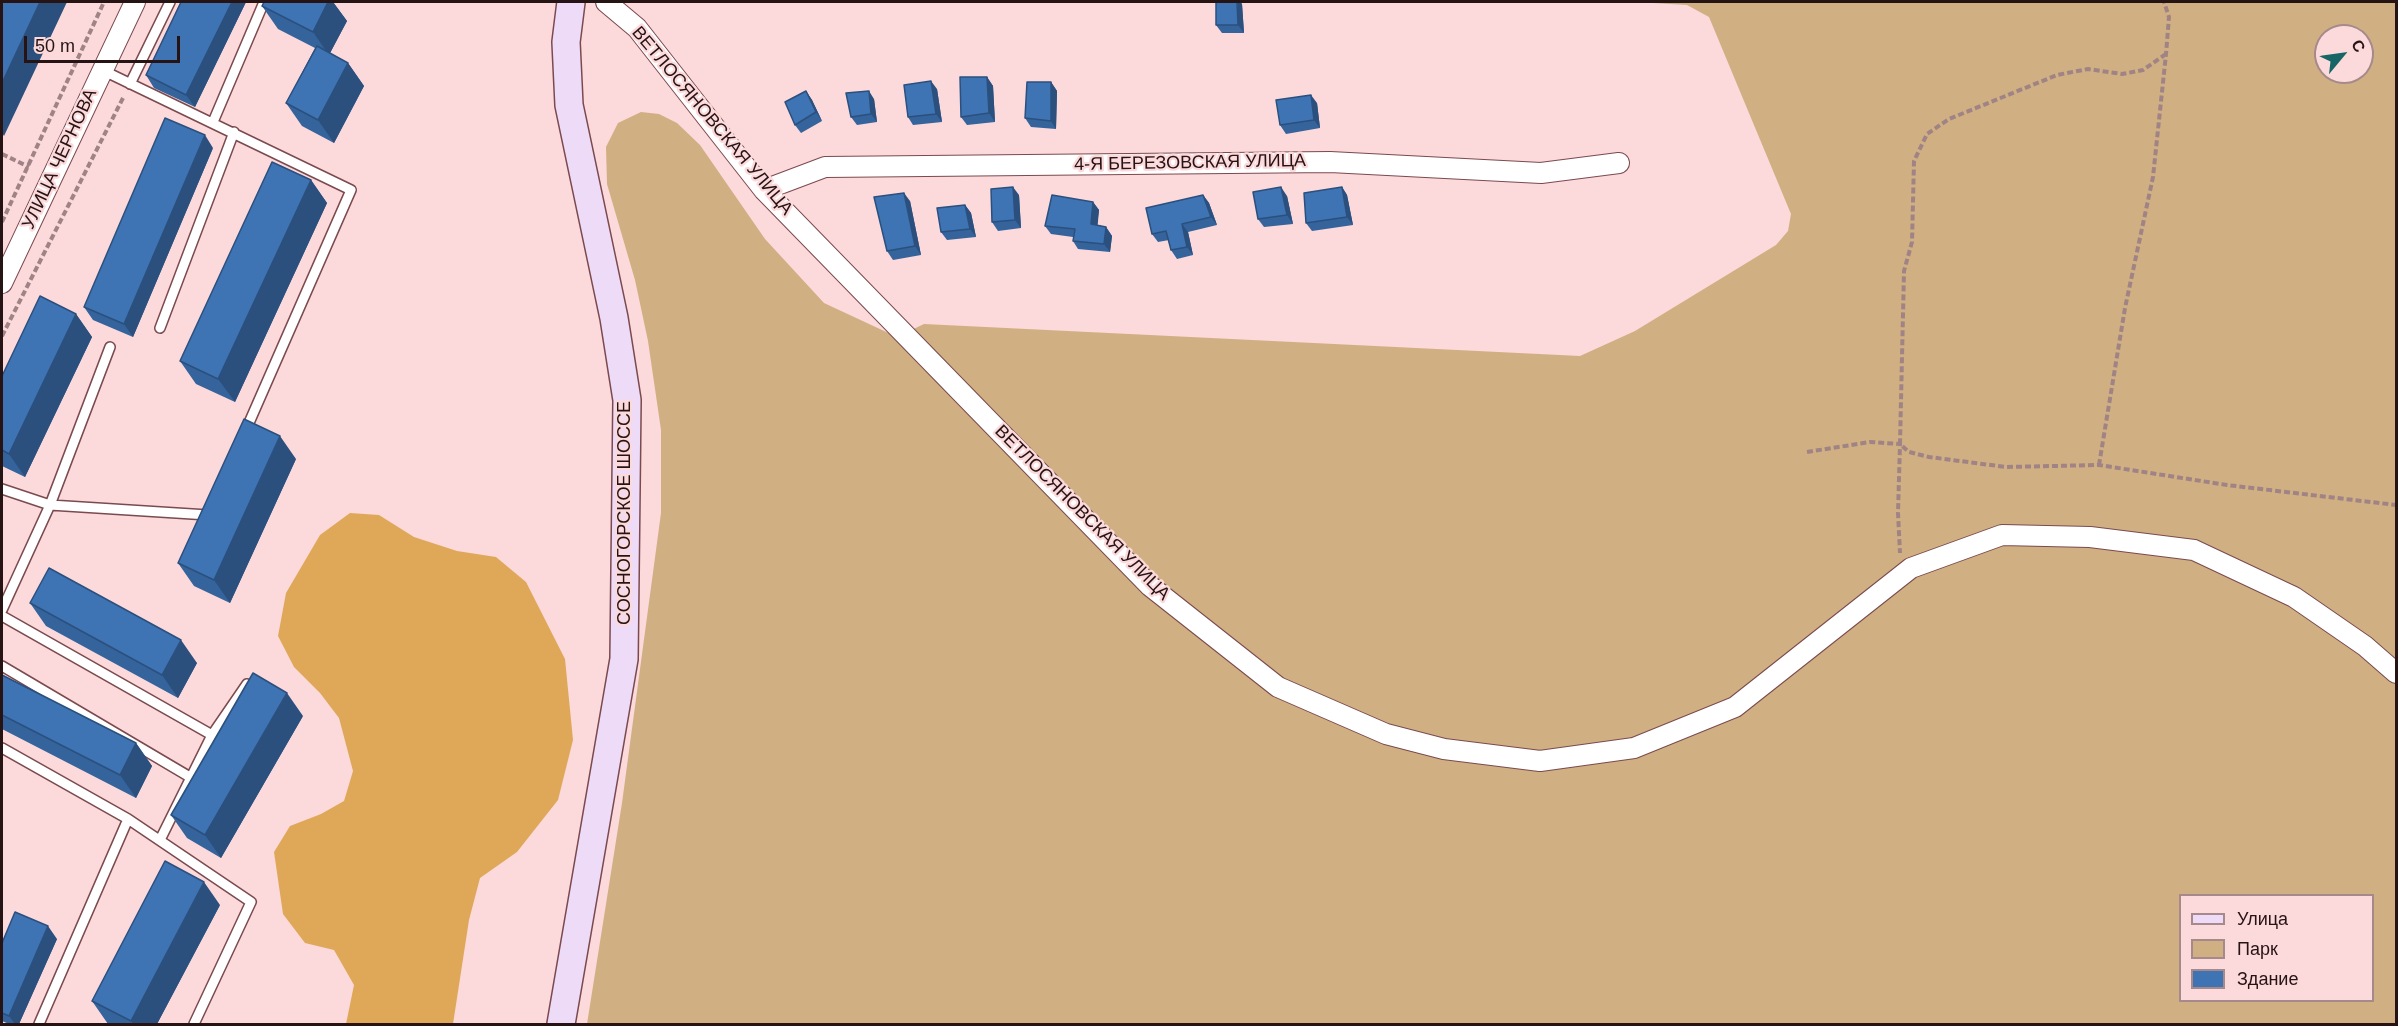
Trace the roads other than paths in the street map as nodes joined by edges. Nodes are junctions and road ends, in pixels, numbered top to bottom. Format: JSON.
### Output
{"nodes":[{"id":1,"x":135,"y":2,"type":"edge"},
{"id":2,"x":170,"y":2,"type":"edge"},
{"id":3,"x":264,"y":2,"type":"edge"},
{"id":4,"x":572,"y":2,"type":"edge"},
{"id":5,"x":606,"y":2,"type":"edge"},
{"id":6,"x":102,"y":70,"type":"junction"},
{"id":7,"x":130,"y":84,"type":"junction"},
{"id":8,"x":213,"y":122,"type":"junction"},
{"id":9,"x":234,"y":132,"type":"junction"},
{"id":10,"x":1619,"y":163,"type":"dead end"},
{"id":11,"x":764,"y":190,"type":"junction"},
{"id":12,"x":2,"y":284,"type":"edge"},
{"id":13,"x":160,"y":328,"type":"dead end"},
{"id":14,"x":110,"y":347,"type":"dead end"},
{"id":15,"x":242,"y":439,"type":"edge"},
{"id":16,"x":2,"y":489,"type":"edge"},
{"id":17,"x":213,"y":504,"type":"edge"},
{"id":18,"x":50,"y":505,"type":"junction"},
{"id":19,"x":208,"y":515,"type":"junction"},
{"id":20,"x":204,"y":525,"type":"edge"},
{"id":21,"x":2,"y":610,"type":"edge"},
{"id":22,"x":2,"y":616,"type":"edge"},
{"id":23,"x":2,"y":666,"type":"edge"},
{"id":24,"x":2397,"y":673,"type":"edge"},
{"id":25,"x":250,"y":680,"type":"edge"},
{"id":26,"x":212,"y":735,"type":"junction"},
{"id":27,"x":2,"y":748,"type":"edge"},
{"id":28,"x":190,"y":777,"type":"junction"},
{"id":29,"x":128,"y":819,"type":"junction"},
{"id":30,"x":160,"y":840,"type":"junction"},
{"id":31,"x":39,"y":1024,"type":"edge"},
{"id":32,"x":194,"y":1024,"type":"edge"},
{"id":33,"x":561,"y":1024,"type":"edge"}],
"edges":[{"from":1,"to":6,"type":"street","name":"УЛИЦА ЧЕРНОВА"},
{"from":2,"to":7,"type":"lane"},
{"from":3,"to":8,"type":"lane"},
{"from":4,"to":33,"type":"main road","name":"СОСНОГОРСКОЕ ШОССЕ"},
{"from":5,"to":11,"type":"street","name":"ВЕТЛОСЯНОВСКАЯ УЛИЦА"},
{"from":6,"to":7,"type":"lane"},
{"from":6,"to":12,"type":"street","name":"УЛИЦА ЧЕРНОВА"},
{"from":7,"to":8,"type":"lane"},
{"from":8,"to":9,"type":"lane"},
{"from":9,"to":13,"type":"lane"},
{"from":9,"to":15,"type":"lane"},
{"from":10,"to":11,"type":"street","name":"4-Я БЕРЕЗОВСКАЯ УЛИЦА"},
{"from":11,"to":24,"type":"street","name":"ВЕТЛОСЯНОВСКАЯ УЛИЦА"},
{"from":14,"to":18,"type":"lane"},
{"from":16,"to":18,"type":"lane"},
{"from":17,"to":19,"type":"lane"},
{"from":18,"to":19,"type":"lane"},
{"from":18,"to":21,"type":"lane"},
{"from":19,"to":20,"type":"lane"},
{"from":22,"to":26,"type":"lane"},
{"from":23,"to":28,"type":"lane"},
{"from":25,"to":26,"type":"lane"},
{"from":26,"to":28,"type":"lane"},
{"from":27,"to":29,"type":"lane"},
{"from":28,"to":30,"type":"lane"},
{"from":29,"to":30,"type":"lane"},
{"from":29,"to":31,"type":"lane"},
{"from":30,"to":32,"type":"lane"}]}
